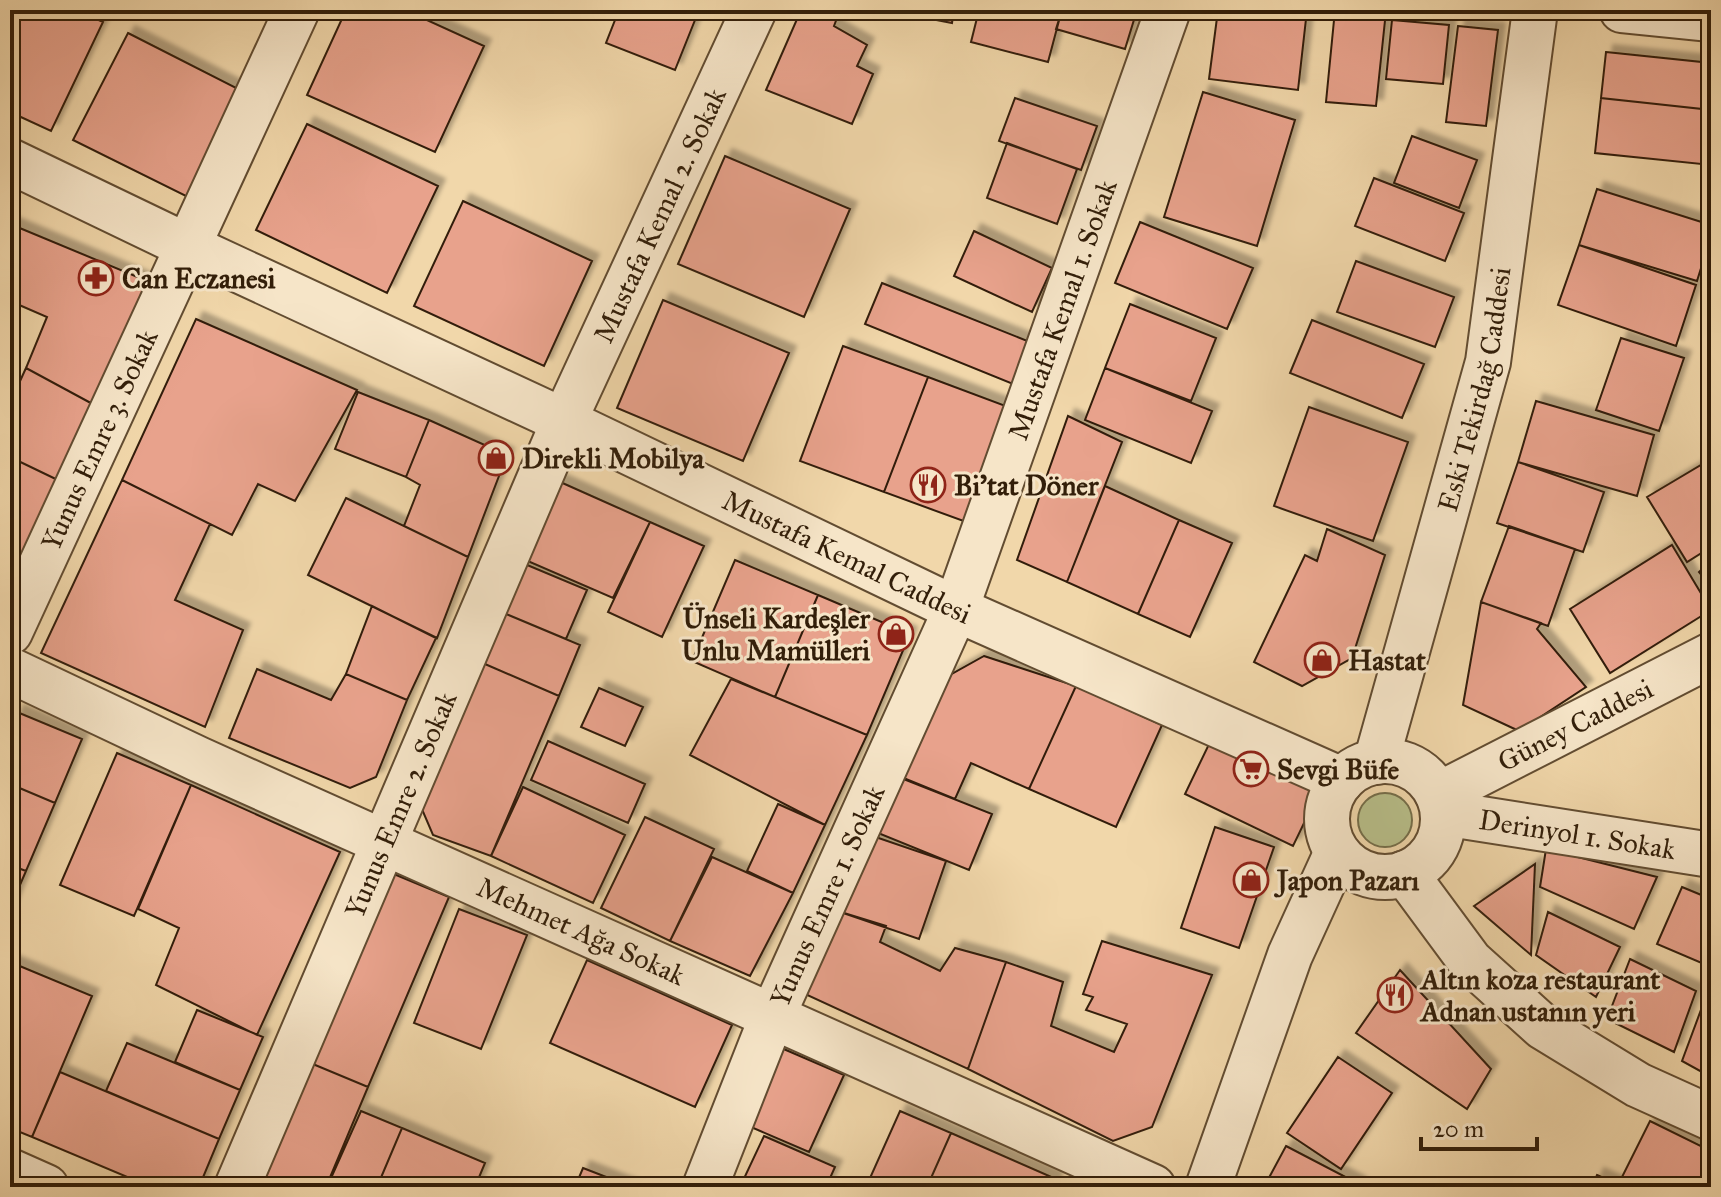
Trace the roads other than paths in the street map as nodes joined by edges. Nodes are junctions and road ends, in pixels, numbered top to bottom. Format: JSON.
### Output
{"nodes":[{"id":1,"x":297,"y":10,"type":"edge"},
{"id":2,"x":754,"y":10,"type":"edge"},
{"id":3,"x":1168,"y":10,"type":"edge"},
{"id":4,"x":1535,"y":10,"type":"edge"},
{"id":5,"x":1622,"y":10,"type":"edge"},
{"id":6,"x":1711,"y":19,"type":"edge"},
{"id":7,"x":10,"y":161,"type":"edge"},
{"id":8,"x":189,"y":247,"type":"junction"},
{"id":9,"x":564,"y":421,"type":"junction"},
{"id":10,"x":956,"y":609,"type":"junction"},
{"id":11,"x":10,"y":632,"type":"edge"},
{"id":12,"x":1711,"y":655,"type":"edge"},
{"id":13,"x":10,"y":670,"type":"edge"},
{"id":14,"x":1359,"y":771,"type":"junction"},
{"id":15,"x":1440,"y":804,"type":"junction"},
{"id":16,"x":383,"y":842,"type":"junction"},
{"id":17,"x":1337,"y":852,"type":"junction"},
{"id":18,"x":1711,"y":855,"type":"edge"},
{"id":19,"x":1405,"y":873,"type":"junction"},
{"id":20,"x":772,"y":1017,"type":"junction"},
{"id":21,"x":1711,"y":1118,"type":"edge"},
{"id":22,"x":10,"y":1171,"type":"edge"},
{"id":23,"x":46,"y":1187,"type":"edge"},
{"id":24,"x":237,"y":1187,"type":"edge"},
{"id":25,"x":705,"y":1187,"type":"edge"},
{"id":26,"x":1153,"y":1187,"type":"edge"},
{"id":27,"x":1208,"y":1187,"type":"edge"}],
"edges":[{"from":1,"to":8,"type":"street","name":"Yunus Emre 3. Sokak"},
{"from":2,"to":9,"type":"street","name":"Mustafa Kemal 2. Sokak"},
{"from":3,"to":10,"type":"street","name":"Mustafa Kemal 1. Sokak"},
{"from":4,"to":14,"type":"street","name":"Eski Tekirdağ Caddesi"},
{"from":5,"to":6,"type":"street"},
{"from":7,"to":8,"type":"street","name":"Mustafa Kemal Caddesi"},
{"from":8,"to":9,"type":"street","name":"Mustafa Kemal Caddesi"},
{"from":8,"to":11,"type":"street","name":"Yunus Emre 3. Sokak"},
{"from":9,"to":10,"type":"street","name":"Mustafa Kemal Caddesi"},
{"from":9,"to":16,"type":"street","name":"Yunus Emre 2. Sokak"},
{"from":10,"to":14,"type":"street","name":"Mustafa Kemal Caddesi"},
{"from":10,"to":20,"type":"street","name":"Yunus Emre 1. Sokak"},
{"from":12,"to":15,"type":"street","name":"Güney Caddesi"},
{"from":13,"to":16,"type":"street","name":"Mehmet Ağa Sokak"},
{"from":14,"to":15,"type":"street"},
{"from":14,"to":17,"type":"street"},
{"from":15,"to":18,"type":"street","name":"Derinyol 1. Sokak"},
{"from":15,"to":19,"type":"street"},
{"from":16,"to":20,"type":"street","name":"Mehmet Ağa Sokak"},
{"from":16,"to":24,"type":"street","name":"Yunus Emre 2. Sokak"},
{"from":17,"to":19,"type":"street"},
{"from":17,"to":27,"type":"street"},
{"from":19,"to":21,"type":"street"},
{"from":20,"to":25,"type":"street","name":"Yunus Emre 1. Sokak"},
{"from":20,"to":26,"type":"street","name":"Mehmet Ağa Sokak"},
{"from":22,"to":23,"type":"street"}]}
